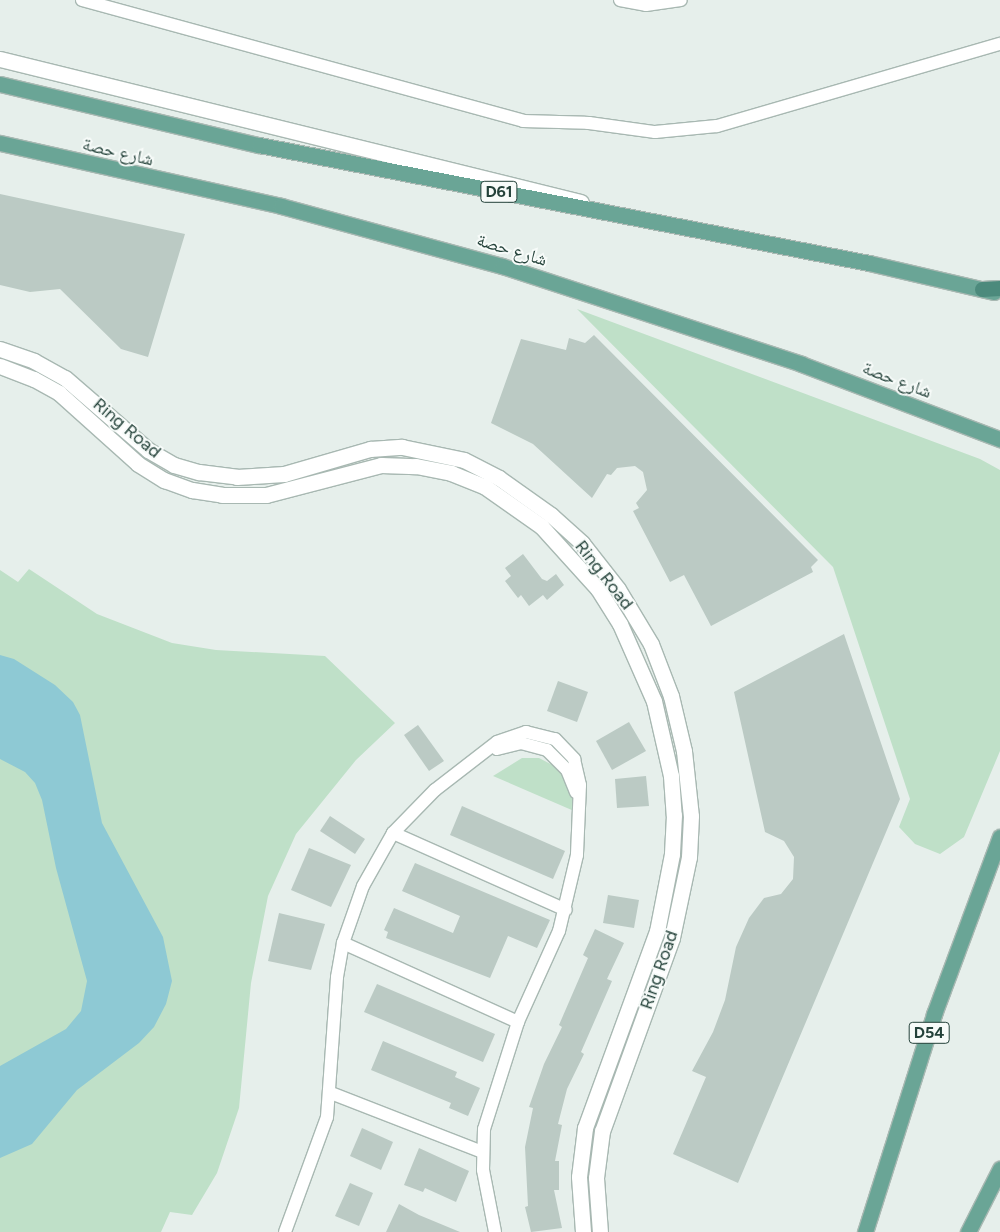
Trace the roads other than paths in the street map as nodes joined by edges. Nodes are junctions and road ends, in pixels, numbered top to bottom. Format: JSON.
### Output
{"nodes":[{"id":1,"x":82,"y":0,"type":"edge"},
{"id":2,"x":620,"y":0,"type":"edge"},
{"id":3,"x":681,"y":0,"type":"edge"},
{"id":4,"x":1000,"y":44,"type":"edge"},
{"id":5,"x":0,"y":59,"type":"edge"},
{"id":6,"x":0,"y":84,"type":"edge"},
{"id":7,"x":0,"y":143,"type":"edge"},
{"id":8,"x":607,"y":214,"type":"junction"},
{"id":9,"x":1000,"y":288,"type":"edge"},
{"id":10,"x":982,"y":289,"type":"junction"},
{"id":11,"x":1000,"y":294,"type":"edge"},
{"id":12,"x":0,"y":349,"type":"edge"},
{"id":13,"x":0,"y":366,"type":"edge"},
{"id":14,"x":1000,"y":439,"type":"edge"},
{"id":15,"x":393,"y":833,"type":"junction"},
{"id":16,"x":1000,"y":837,"type":"edge"},
{"id":17,"x":566,"y":910,"type":"junction"},
{"id":18,"x":343,"y":943,"type":"junction"},
{"id":19,"x":518,"y":1022,"type":"junction"},
{"id":20,"x":331,"y":1093,"type":"junction"},
{"id":21,"x":482,"y":1152,"type":"junction"},
{"id":22,"x":1000,"y":1170,"type":"edge"},
{"id":23,"x":289,"y":1231,"type":"edge"},
{"id":24,"x":495,"y":1232,"type":"edge"},
{"id":25,"x":583,"y":1232,"type":"edge"},
{"id":26,"x":600,"y":1232,"type":"edge"},
{"id":27,"x":865,"y":1232,"type":"edge"},
{"id":28,"x":968,"y":1232,"type":"edge"}],
"edges":[{"from":1,"to":4,"type":"street"},
{"from":2,"to":3,"type":"street"},
{"from":5,"to":8,"type":"street"},
{"from":6,"to":8,"type":"main road","number":"D61"},
{"from":7,"to":14,"type":"main road","name":"شارع حصة"},
{"from":8,"to":10,"type":"main road","number":"D61"},
{"from":9,"to":10,"type":"highway"},
{"from":10,"to":11,"type":"main road","number":"D61"},
{"from":12,"to":26,"type":"street","name":"Ring Road"},
{"from":13,"to":25,"type":"street","name":"Ring Road"},
{"from":15,"to":17,"type":"street"},
{"from":15,"to":17,"type":"street"},
{"from":15,"to":18,"type":"street"},
{"from":16,"to":27,"type":"main road","number":"D54"},
{"from":17,"to":19,"type":"street"},
{"from":18,"to":19,"type":"street"},
{"from":18,"to":20,"type":"street"},
{"from":19,"to":21,"type":"street"},
{"from":20,"to":21,"type":"street"},
{"from":20,"to":23,"type":"street"},
{"from":21,"to":24,"type":"street"},
{"from":22,"to":28,"type":"main road"}]}
